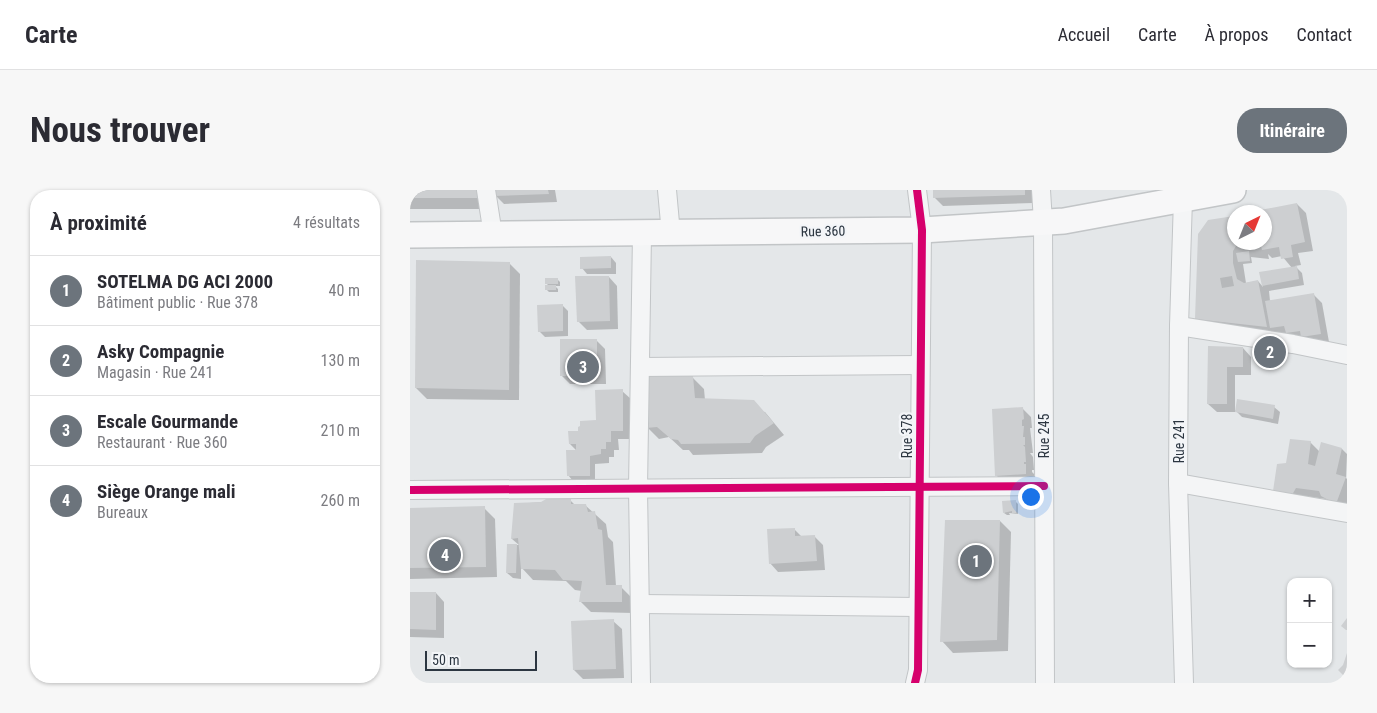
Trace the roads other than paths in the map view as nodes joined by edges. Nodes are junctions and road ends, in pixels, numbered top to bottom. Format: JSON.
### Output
{"nodes":[{"id":1,"x":486,"y":190,"type":"edge"},
{"id":2,"x":666,"y":190,"type":"edge"},
{"id":3,"x":917,"y":190,"type":"edge"},
{"id":4,"x":1233,"y":190,"type":"edge"},
{"id":5,"x":1173,"y":195,"type":"edge"},
{"id":6,"x":1042,"y":207,"type":"edge"},
{"id":7,"x":491,"y":222,"type":"junction"},
{"id":8,"x":410,"y":223,"type":"edge"},
{"id":9,"x":921,"y":223,"type":"junction"},
{"id":10,"x":671,"y":227,"type":"junction"},
{"id":11,"x":642,"y":234,"type":"junction"},
{"id":12,"x":410,"y":236,"type":"edge"},
{"id":13,"x":1179,"y":326,"type":"junction"},
{"id":14,"x":1347,"y":355,"type":"edge"},
{"id":15,"x":920,"y":365,"type":"junction"},
{"id":16,"x":640,"y":367,"type":"junction"},
{"id":17,"x":1178,"y":483,"type":"junction"},
{"id":18,"x":1044,"y":486,"type":"junction"},
{"id":19,"x":919,"y":487,"type":"junction"},
{"id":20,"x":638,"y":488,"type":"junction"},
{"id":21,"x":410,"y":490,"type":"edge"},
{"id":22,"x":1347,"y":513,"type":"edge"},
{"id":23,"x":640,"y":604,"type":"junction"},
{"id":24,"x":918,"y":607,"type":"junction"},
{"id":25,"x":920,"y":679,"type":"edge"},
{"id":26,"x":641,"y":683,"type":"edge"},
{"id":27,"x":1045,"y":683,"type":"edge"},
{"id":28,"x":1184,"y":683,"type":"edge"}],
"edges":[{"from":1,"to":7,"type":"street"},
{"from":2,"to":10,"type":"street"},
{"from":3,"to":9,"type":"street","name":"Rue 378"},
{"from":4,"to":5,"type":"main road","name":"Rue 360"},
{"from":5,"to":6,"type":"main road","name":"Rue 360"},
{"from":5,"to":13,"type":"street","name":"Rue 241"},
{"from":6,"to":9,"type":"main road","name":"Rue 360"},
{"from":6,"to":18,"type":"street","name":"Rue 245"},
{"from":7,"to":8,"type":"main road"},
{"from":7,"to":10,"type":"main road"},
{"from":9,"to":10,"type":"main road","name":"Rue 360"},
{"from":9,"to":15,"type":"street","name":"Rue 378"},
{"from":10,"to":11,"type":"main road","name":"Rue 360"},
{"from":11,"to":12,"type":"main road","name":"Rue 360"},
{"from":11,"to":16,"type":"street"},
{"from":13,"to":14,"type":"street"},
{"from":13,"to":17,"type":"street","name":"Rue 241"},
{"from":15,"to":16,"type":"street"},
{"from":15,"to":19,"type":"street","name":"Rue 378"},
{"from":16,"to":20,"type":"street"},
{"from":17,"to":22,"type":"street"},
{"from":17,"to":28,"type":"street","name":"Rue 241"},
{"from":18,"to":19,"type":"street"},
{"from":18,"to":27,"type":"street","name":"Rue 245"},
{"from":19,"to":20,"type":"street"},
{"from":19,"to":24,"type":"street","name":"Rue 378"},
{"from":20,"to":21,"type":"street"},
{"from":20,"to":23,"type":"street"},
{"from":23,"to":24,"type":"street"},
{"from":23,"to":26,"type":"street"},
{"from":24,"to":25,"type":"street","name":"Rue 378"}]}
